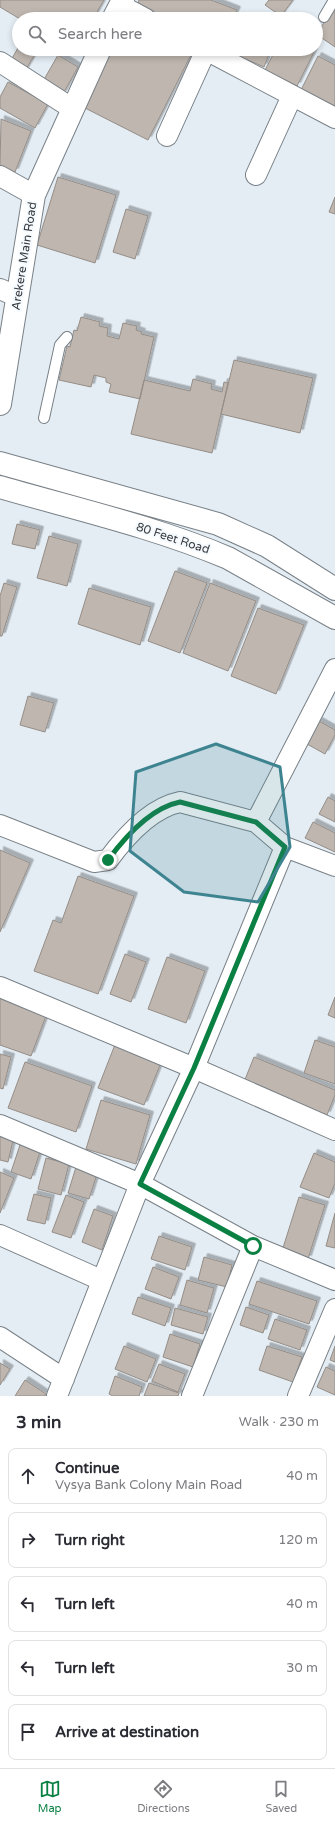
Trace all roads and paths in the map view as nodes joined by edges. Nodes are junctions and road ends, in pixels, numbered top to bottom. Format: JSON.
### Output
{"nodes":[{"id":1,"x":334,"y":0,"type":"edge"},
{"id":2,"x":119,"y":8,"type":"edge"},
{"id":3,"x":129,"y":12,"type":"edge"},
{"id":4,"x":324,"y":17,"type":"dead end"},
{"id":5,"x":97,"y":56,"type":"edge"},
{"id":6,"x":202,"y":56,"type":"edge"},
{"id":7,"x":216,"y":56,"type":"edge"},
{"id":8,"x":0,"y":62,"type":"edge"},
{"id":9,"x":292,"y":96,"type":"junction"},
{"id":10,"x":73,"y":109,"type":"junction"},
{"id":11,"x":335,"y":118,"type":"edge"},
{"id":12,"x":167,"y":136,"type":"dead end"},
{"id":13,"x":256,"y":175,"type":"dead end"},
{"id":14,"x":0,"y":176,"type":"edge"},
{"id":15,"x":34,"y":195,"type":"junction"},
{"id":16,"x":9,"y":293,"type":"edge"},
{"id":17,"x":66,"y":337,"type":"dead end"},
{"id":18,"x":0,"y":402,"type":"edge"},
{"id":19,"x":44,"y":418,"type":"dead end"},
{"id":20,"x":0,"y":464,"type":"edge"},
{"id":21,"x":0,"y":487,"type":"edge"},
{"id":22,"x":229,"y":530,"type":"junction"},
{"id":23,"x":219,"y":554,"type":"junction"},
{"id":24,"x":335,"y":589,"type":"edge"},
{"id":25,"x":335,"y":618,"type":"edge"},
{"id":26,"x":335,"y":669,"type":"edge"},
{"id":27,"x":256,"y":822,"type":"junction"},
{"id":28,"x":0,"y":825,"type":"edge"},
{"id":29,"x":285,"y":847,"type":"junction"},
{"id":30,"x":335,"y":866,"type":"edge"},
{"id":31,"x":0,"y":987,"type":"edge"},
{"id":32,"x":194,"y":1068,"type":"junction"},
{"id":33,"x":0,"y":1125,"type":"edge"},
{"id":34,"x":335,"y":1130,"type":"edge"},
{"id":35,"x":140,"y":1184,"type":"junction"},
{"id":36,"x":0,"y":1235,"type":"edge"},
{"id":37,"x":253,"y":1246,"type":"junction"},
{"id":38,"x":101,"y":1280,"type":"junction"},
{"id":39,"x":335,"y":1280,"type":"edge"},
{"id":40,"x":335,"y":1309,"type":"edge"},
{"id":41,"x":0,"y":1337,"type":"edge"},
{"id":42,"x":60,"y":1388,"type":"edge"},
{"id":43,"x":192,"y":1396,"type":"edge"},
{"id":44,"x":298,"y":1396,"type":"edge"}],
"edges":[{"from":1,"to":4,"type":"lane"},
{"from":2,"to":3,"type":"street"},
{"from":5,"to":10,"type":"main road","name":"Arekere Main Road"},
{"from":6,"to":12,"type":"street"},
{"from":7,"to":9,"type":"street"},
{"from":8,"to":10,"type":"street"},
{"from":9,"to":11,"type":"street"},
{"from":9,"to":13,"type":"street"},
{"from":10,"to":15,"type":"main road","name":"Arekere Main Road"},
{"from":14,"to":15,"type":"street"},
{"from":15,"to":16,"type":"main road","name":"Arekere Main Road"},
{"from":16,"to":18,"type":"main road","name":"Arekere Main Road"},
{"from":17,"to":19,"type":"lane"},
{"from":20,"to":22,"type":"main road","name":"80 Feet Road"},
{"from":21,"to":23,"type":"main road","name":"80 Feet Road"},
{"from":22,"to":23,"type":"main road"},
{"from":22,"to":24,"type":"main road","name":"80 Feet Road"},
{"from":23,"to":25,"type":"main road","name":"80 Feet Road"},
{"from":26,"to":27,"type":"street"},
{"from":27,"to":28,"type":"street"},
{"from":27,"to":29,"type":"street"},
{"from":29,"to":30,"type":"street"},
{"from":29,"to":32,"type":"street"},
{"from":31,"to":32,"type":"street"},
{"from":32,"to":34,"type":"street"},
{"from":32,"to":35,"type":"street"},
{"from":33,"to":35,"type":"street"},
{"from":35,"to":37,"type":"street"},
{"from":35,"to":38,"type":"street"},
{"from":36,"to":38,"type":"street"},
{"from":37,"to":39,"type":"street"},
{"from":37,"to":43,"type":"street"},
{"from":38,"to":42,"type":"street"},
{"from":40,"to":44,"type":"street"},
{"from":41,"to":42,"type":"street"}]}
